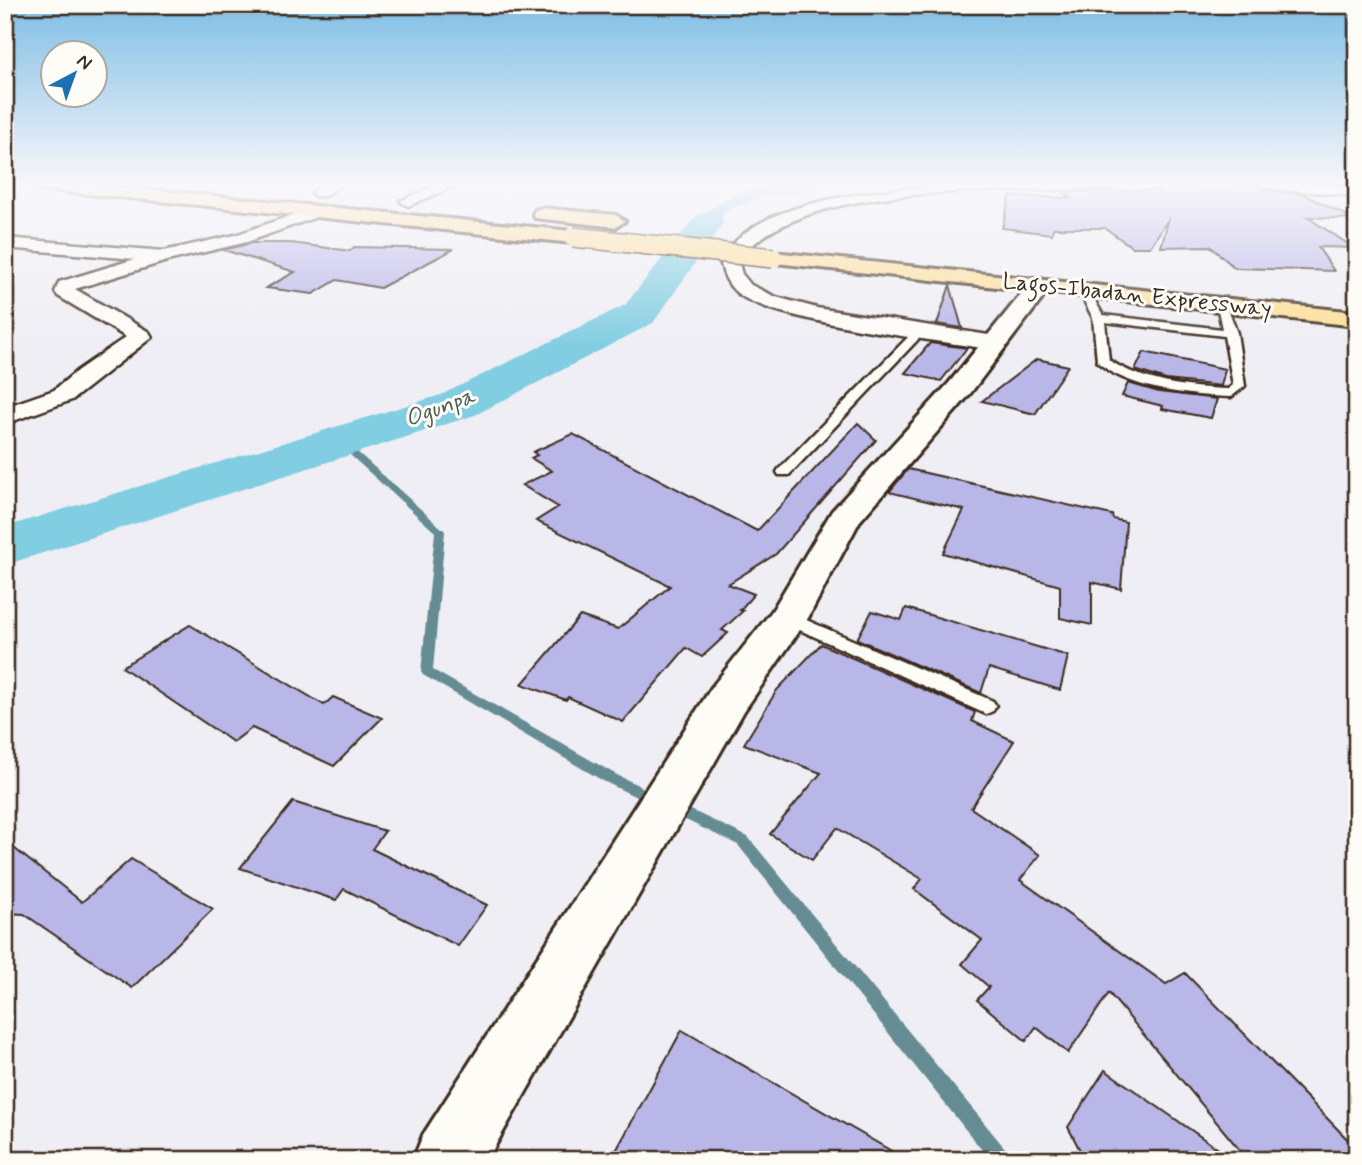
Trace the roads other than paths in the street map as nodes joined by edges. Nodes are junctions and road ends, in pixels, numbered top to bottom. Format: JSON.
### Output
{"nodes":[{"id":1,"x":239,"y":238,"type":"edge"},
{"id":2,"x":586,"y":238,"type":"edge"},
{"id":3,"x":750,"y":238,"type":"edge"},
{"id":4,"x":789,"y":238,"type":"edge"},
{"id":5,"x":795,"y":239,"type":"dead end"},
{"id":6,"x":5,"y":243,"type":"edge"},
{"id":7,"x":163,"y":256,"type":"junction"},
{"id":8,"x":1040,"y":286,"type":"junction"},
{"id":9,"x":1084,"y":291,"type":"junction"},
{"id":10,"x":1222,"y":305,"type":"junction"},
{"id":11,"x":1099,"y":318,"type":"junction"},
{"id":12,"x":1357,"y":319,"type":"edge"},
{"id":13,"x":920,"y":331,"type":"junction"},
{"id":14,"x":1231,"y":333,"type":"junction"},
{"id":15,"x":995,"y":343,"type":"junction"},
{"id":16,"x":5,"y":416,"type":"edge"},
{"id":17,"x":784,"y":472,"type":"dead end"},
{"id":18,"x":788,"y":618,"type":"junction"},
{"id":19,"x":986,"y":706,"type":"dead end"},
{"id":20,"x":448,"y":1160,"type":"edge"}],
"edges":[{"from":1,"to":7,"type":"street"},
{"from":2,"to":8,"type":"highway","name":"Lagos-Ibadan Expressway","bridge":true},
{"from":3,"to":13,"type":"street"},
{"from":4,"to":5,"type":"highway"},
{"from":6,"to":7,"type":"street"},
{"from":7,"to":16,"type":"street"},
{"from":8,"to":9,"type":"highway","name":"Lagos-Ibadan Expressway"},
{"from":8,"to":15,"type":"street"},
{"from":9,"to":10,"type":"highway","name":"Lagos-Ibadan Expressway"},
{"from":9,"to":11,"type":"lane"},
{"from":10,"to":12,"type":"highway","name":"Lagos-Ibadan Expressway"},
{"from":10,"to":14,"type":"lane"},
{"from":11,"to":14,"type":"lane"},
{"from":11,"to":14,"type":"lane"},
{"from":13,"to":15,"type":"street"},
{"from":13,"to":17,"type":"lane"},
{"from":15,"to":18,"type":"street"},
{"from":18,"to":19,"type":"lane"},
{"from":18,"to":20,"type":"street"}]}
